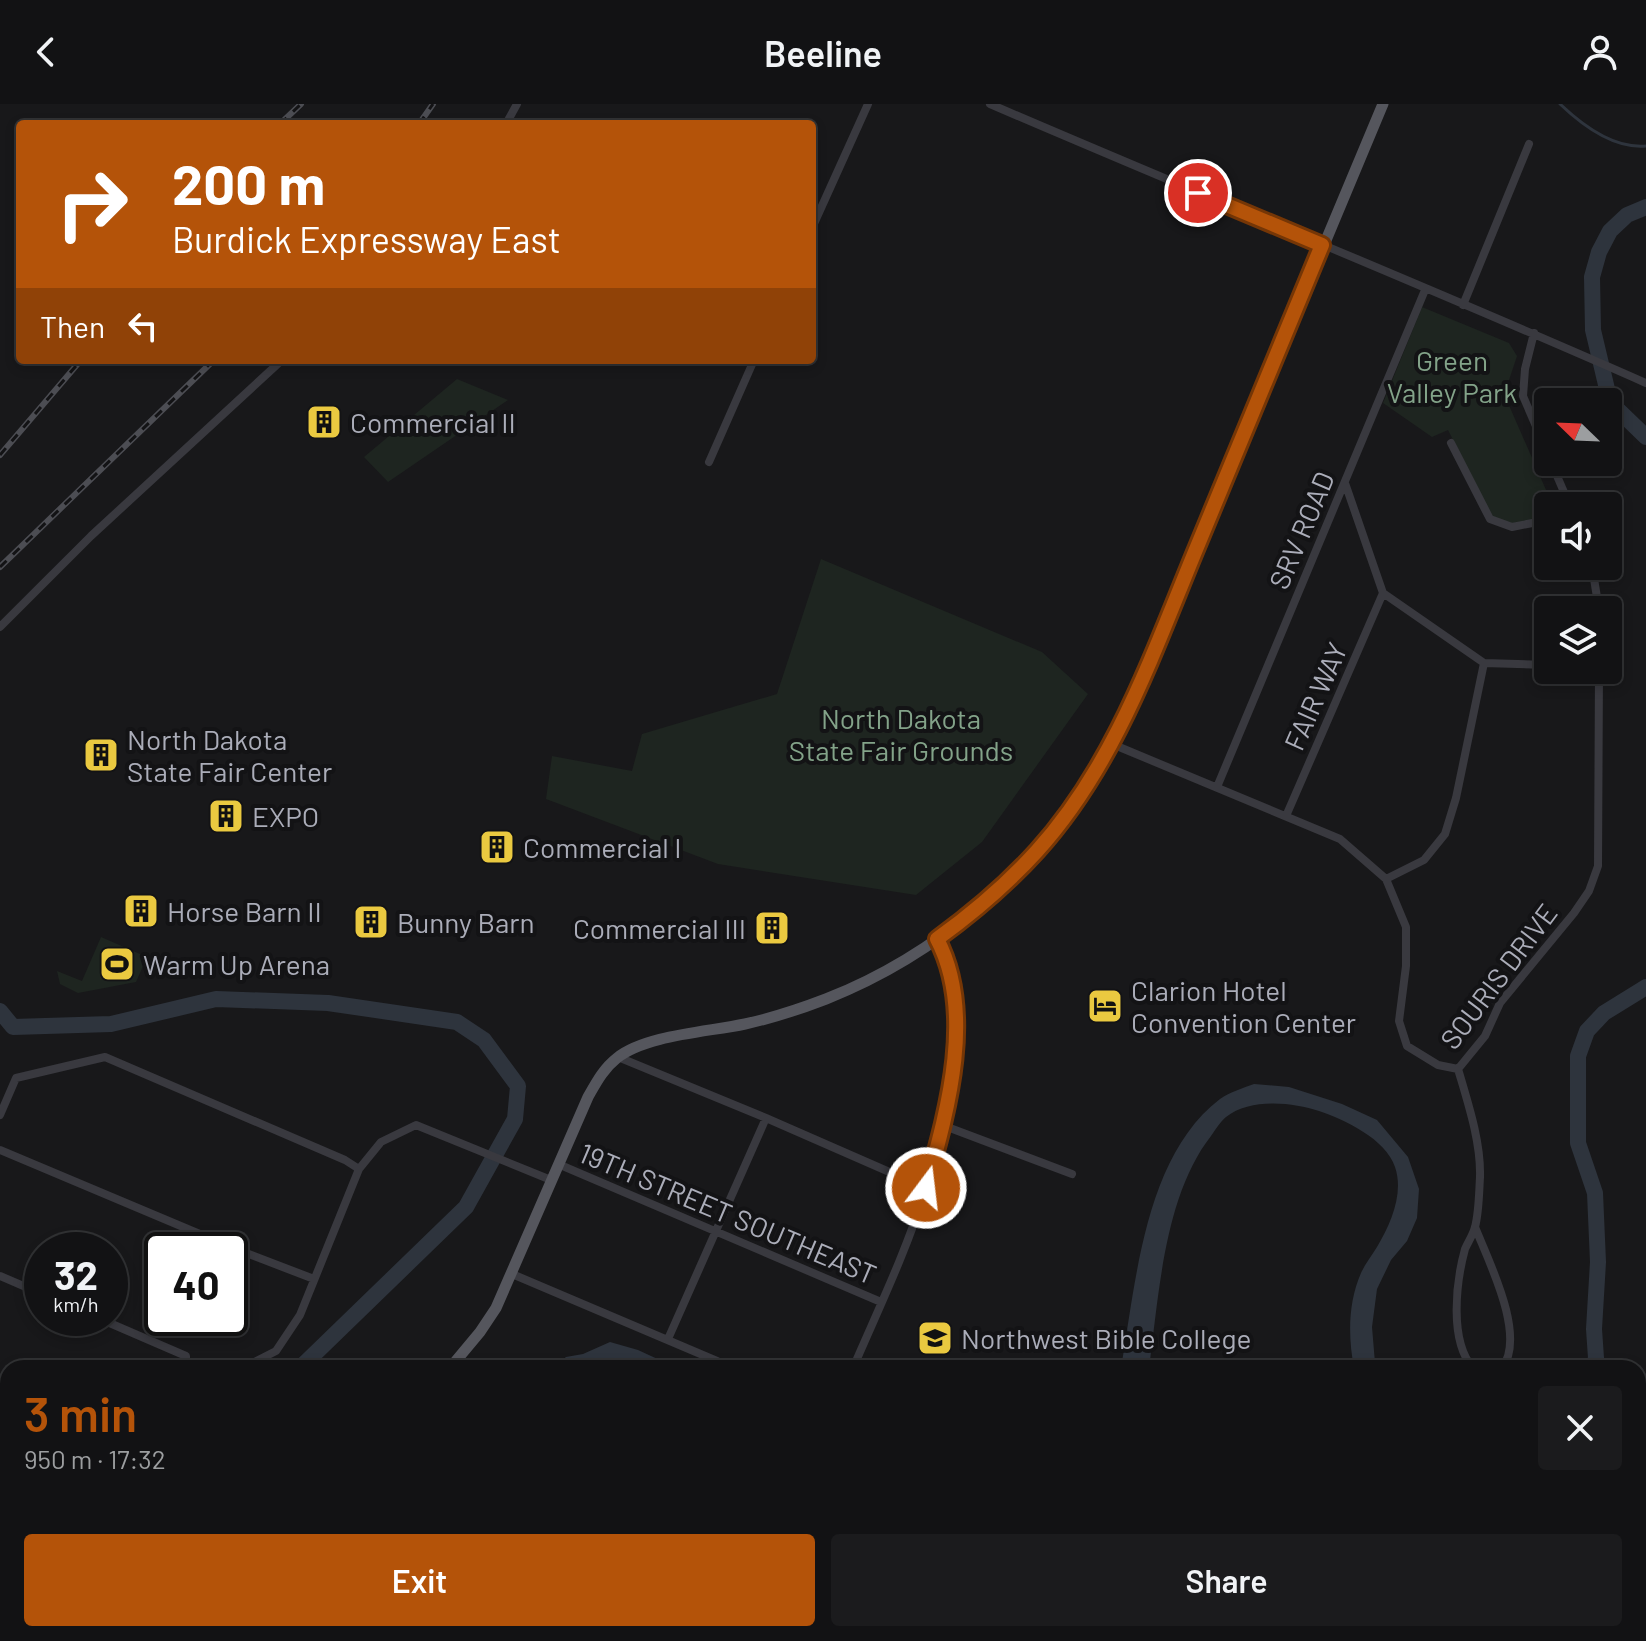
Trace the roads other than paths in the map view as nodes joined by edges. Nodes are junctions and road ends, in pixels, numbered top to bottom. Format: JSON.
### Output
{"nodes":[{"id":1,"x":868,"y":104,"type":"edge"},
{"id":2,"x":990,"y":104,"type":"edge"},
{"id":3,"x":1383,"y":104,"type":"edge"},
{"id":4,"x":1529,"y":144,"type":"dead end"},
{"id":5,"x":816,"y":219,"type":"edge"},
{"id":6,"x":1322,"y":245,"type":"junction"},
{"id":7,"x":1425,"y":290,"type":"junction"},
{"id":8,"x":1463,"y":305,"type":"junction"},
{"id":9,"x":1534,"y":333,"type":"junction"},
{"id":10,"x":278,"y":364,"type":"edge"},
{"id":11,"x":752,"y":364,"type":"edge"},
{"id":12,"x":1646,"y":383,"type":"edge"},
{"id":13,"x":1534,"y":422,"type":"edge"},
{"id":14,"x":1451,"y":443,"type":"dead end"},
{"id":15,"x":709,"y":462,"type":"dead end"},
{"id":16,"x":1345,"y":482,"type":"junction"},
{"id":17,"x":1534,"y":523,"type":"edge"},
{"id":18,"x":1383,"y":593,"type":"junction"},
{"id":19,"x":0,"y":627,"type":"edge"},
{"id":20,"x":1484,"y":663,"type":"junction"},
{"id":21,"x":1534,"y":665,"type":"edge"},
{"id":22,"x":1599,"y":684,"type":"edge"},
{"id":23,"x":1112,"y":744,"type":"junction"},
{"id":24,"x":1217,"y":787,"type":"junction"},
{"id":25,"x":1286,"y":816,"type":"junction"},
{"id":26,"x":1386,"y":879,"type":"junction"},
{"id":27,"x":937,"y":939,"type":"junction"},
{"id":28,"x":891,"y":967,"type":"junction"},
{"id":29,"x":872,"y":978,"type":"dead end"},
{"id":30,"x":618,"y":1057,"type":"junction"},
{"id":31,"x":1458,"y":1069,"type":"junction"},
{"id":32,"x":0,"y":1115,"type":"edge"},
{"id":33,"x":766,"y":1118,"type":"junction"},
{"id":34,"x":942,"y":1125,"type":"junction"},
{"id":35,"x":0,"y":1150,"type":"edge"},
{"id":36,"x":558,"y":1164,"type":"junction"},
{"id":37,"x":359,"y":1169,"type":"junction"},
{"id":38,"x":1072,"y":1174,"type":"dead end"},
{"id":39,"x":551,"y":1180,"type":"junction"},
{"id":40,"x":926,"y":1188,"type":"junction"},
{"id":41,"x":1475,"y":1227,"type":"junction"},
{"id":42,"x":716,"y":1231,"type":"junction"},
{"id":43,"x":512,"y":1274,"type":"junction"},
{"id":44,"x":0,"y":1276,"type":"edge"},
{"id":45,"x":314,"y":1279,"type":"junction"},
{"id":46,"x":24,"y":1286,"type":"edge"},
{"id":47,"x":881,"y":1302,"type":"junction"},
{"id":48,"x":128,"y":1331,"type":"edge"},
{"id":49,"x":668,"y":1339,"type":"junction"},
{"id":50,"x":186,"y":1360,"type":"edge"},
{"id":51,"x":258,"y":1360,"type":"edge"},
{"id":52,"x":457,"y":1360,"type":"edge"},
{"id":53,"x":715,"y":1360,"type":"edge"},
{"id":54,"x":856,"y":1360,"type":"edge"},
{"id":55,"x":1467,"y":1360,"type":"edge"},
{"id":56,"x":1507,"y":1360,"type":"edge"}],
"edges":[{"from":1,"to":5,"type":"street"},
{"from":2,"to":6,"type":"street"},
{"from":3,"to":6,"type":"main road"},
{"from":4,"to":8,"type":"street"},
{"from":6,"to":7,"type":"street"},
{"from":6,"to":23,"type":"main road"},
{"from":7,"to":8,"type":"street"},
{"from":7,"to":16,"type":"street","name":"SRV ROAD"},
{"from":8,"to":9,"type":"street"},
{"from":9,"to":12,"type":"street"},
{"from":9,"to":13,"type":"street"},
{"from":10,"to":19,"type":"street"},
{"from":11,"to":15,"type":"street"},
{"from":14,"to":17,"type":"street"},
{"from":16,"to":18,"type":"street"},
{"from":16,"to":24,"type":"street","name":"SRV ROAD"},
{"from":18,"to":20,"type":"street"},
{"from":18,"to":25,"type":"street","name":"FAIR WAY"},
{"from":20,"to":21,"type":"street"},
{"from":20,"to":26,"type":"street"},
{"from":22,"to":31,"type":"street","name":"SOURIS DRIVE"},
{"from":23,"to":24,"type":"street","name":"SOURIS DRIVE"},
{"from":23,"to":27,"type":"main road"},
{"from":24,"to":25,"type":"street","name":"SOURIS DRIVE"},
{"from":25,"to":26,"type":"street","name":"SOURIS DRIVE"},
{"from":26,"to":31,"type":"street","name":"SOURIS DRIVE"},
{"from":27,"to":28,"type":"main road"},
{"from":27,"to":34,"type":"street"},
{"from":28,"to":29,"type":"main road"},
{"from":28,"to":30,"type":"main road"},
{"from":30,"to":33,"type":"street"},
{"from":30,"to":36,"type":"main road"},
{"from":31,"to":41,"type":"street"},
{"from":32,"to":37,"type":"street"},
{"from":33,"to":40,"type":"street"},
{"from":33,"to":42,"type":"street"},
{"from":34,"to":38,"type":"street"},
{"from":34,"to":40,"type":"street"},
{"from":35,"to":45,"type":"street"},
{"from":36,"to":39,"type":"main road"},
{"from":36,"to":42,"type":"street","name":"19TH STREET SOUTHEAST"},
{"from":37,"to":39,"type":"street","name":"19TH STREET SOUTHEAST"},
{"from":37,"to":45,"type":"street"},
{"from":39,"to":43,"type":"main road"},
{"from":40,"to":47,"type":"street"},
{"from":41,"to":55,"type":"street"},
{"from":41,"to":56,"type":"street"},
{"from":42,"to":47,"type":"street","name":"19TH STREET SOUTHEAST"},
{"from":42,"to":49,"type":"street"},
{"from":43,"to":49,"type":"street"},
{"from":43,"to":52,"type":"main road"},
{"from":44,"to":46,"type":"street"},
{"from":45,"to":51,"type":"street"},
{"from":47,"to":54,"type":"street"},
{"from":48,"to":50,"type":"street"},
{"from":49,"to":53,"type":"street"}]}
